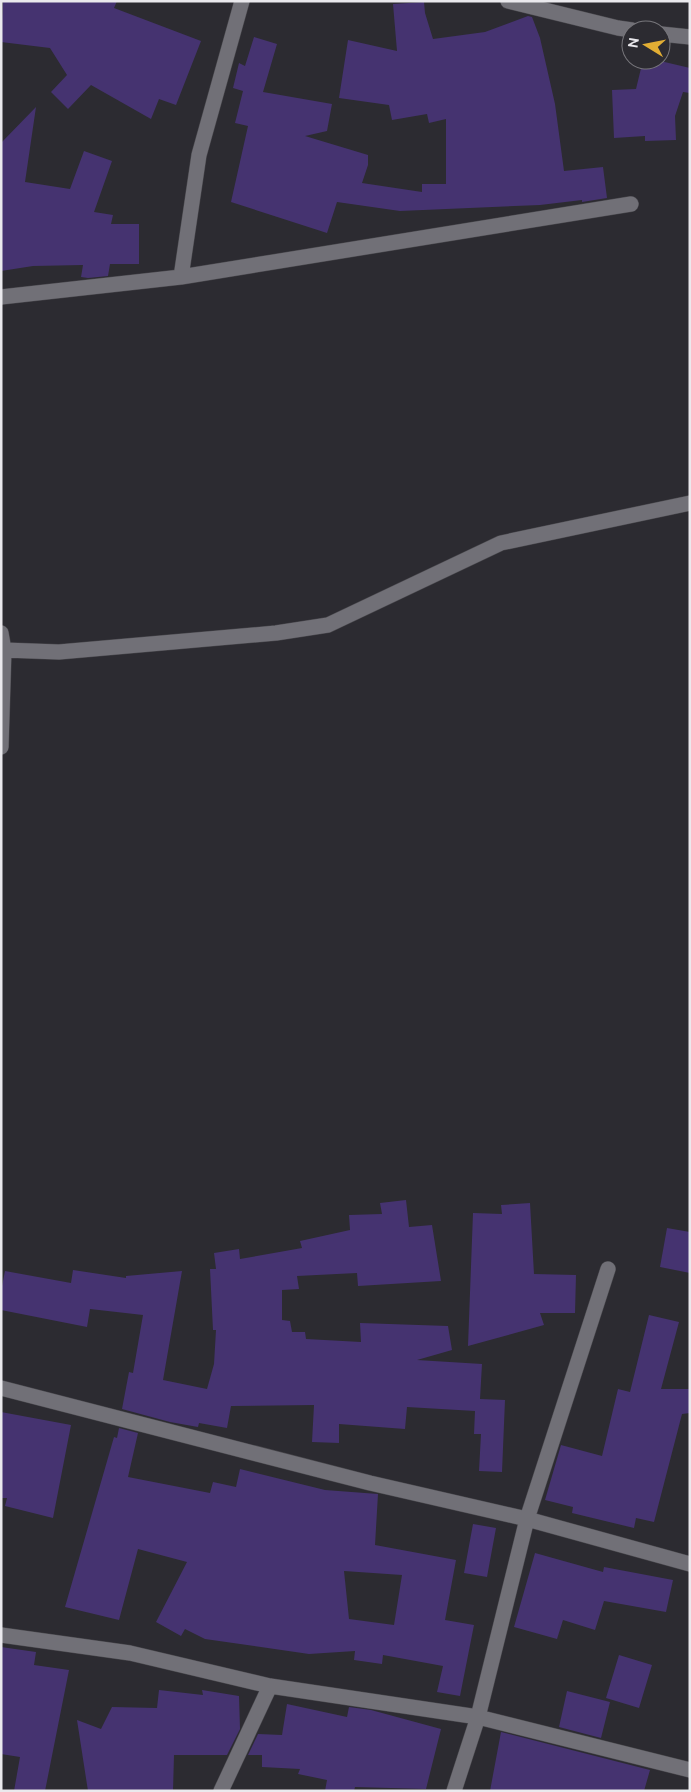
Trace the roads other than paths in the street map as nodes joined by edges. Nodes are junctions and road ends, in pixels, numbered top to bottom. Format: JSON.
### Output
{"nodes":[{"id":1,"x":242,"y":1,"type":"edge"},
{"id":2,"x":508,"y":1,"type":"edge"},
{"id":3,"x":621,"y":28,"type":"edge"},
{"id":4,"x":671,"y":35,"type":"edge"},
{"id":5,"x":690,"y":37,"type":"edge"},
{"id":6,"x":631,"y":204,"type":"dead end"},
{"id":7,"x":181,"y":277,"type":"junction"},
{"id":8,"x":1,"y":297,"type":"edge"},
{"id":9,"x":690,"y":502,"type":"edge"},
{"id":10,"x":1,"y":633,"type":"edge"},
{"id":11,"x":4,"y":650,"type":"junction"},
{"id":12,"x":1,"y":747,"type":"edge"},
{"id":13,"x":608,"y":1269,"type":"dead end"},
{"id":14,"x":1,"y":1388,"type":"edge"},
{"id":15,"x":527,"y":1519,"type":"junction"},
{"id":16,"x":690,"y":1564,"type":"edge"},
{"id":17,"x":1,"y":1635,"type":"edge"},
{"id":18,"x":270,"y":1686,"type":"junction"},
{"id":19,"x":478,"y":1717,"type":"junction"},
{"id":20,"x":690,"y":1770,"type":"edge"},
{"id":21,"x":222,"y":1791,"type":"edge"},
{"id":22,"x":454,"y":1791,"type":"edge"}],
"edges":[{"from":1,"to":7,"type":"street"},
{"from":2,"to":3,"type":"street"},
{"from":4,"to":5,"type":"street"},
{"from":6,"to":7,"type":"street"},
{"from":7,"to":8,"type":"street"},
{"from":9,"to":11,"type":"street"},
{"from":10,"to":11,"type":"street"},
{"from":11,"to":12,"type":"street"},
{"from":13,"to":15,"type":"street"},
{"from":14,"to":15,"type":"street"},
{"from":15,"to":16,"type":"street"},
{"from":15,"to":19,"type":"street"},
{"from":17,"to":18,"type":"street"},
{"from":18,"to":19,"type":"street"},
{"from":18,"to":21,"type":"street"},
{"from":19,"to":20,"type":"street"},
{"from":19,"to":22,"type":"street"}]}
